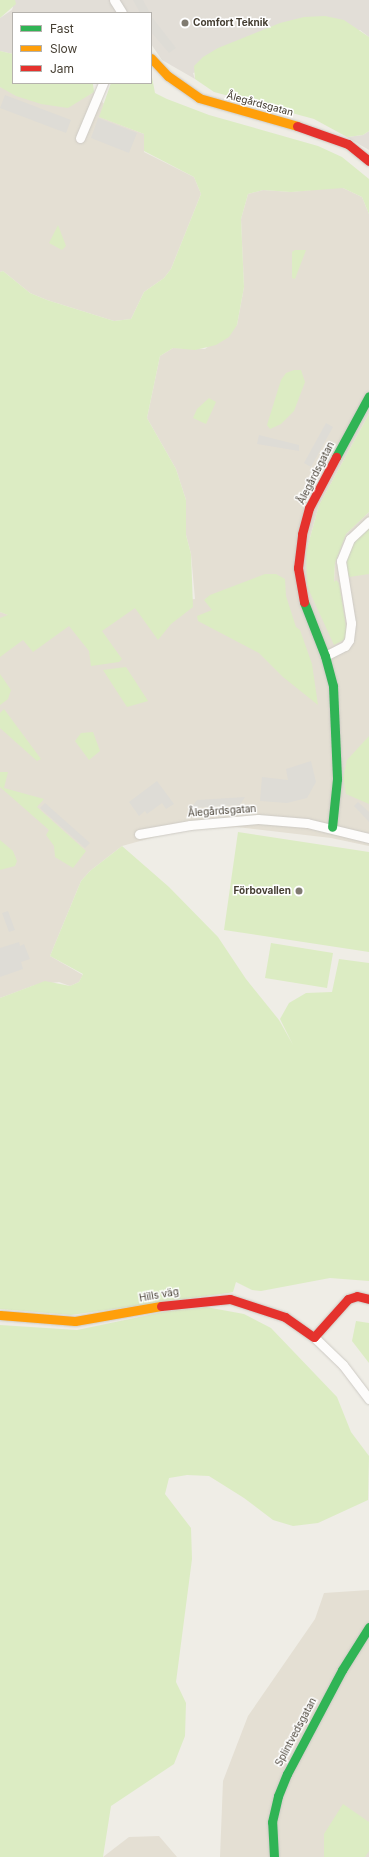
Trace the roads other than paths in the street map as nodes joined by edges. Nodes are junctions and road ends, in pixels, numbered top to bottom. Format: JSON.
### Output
{"nodes":[{"id":1,"x":114,"y":0,"type":"edge"},
{"id":2,"x":121,"y":12,"type":"edge"},
{"id":3,"x":152,"y":59,"type":"edge"},
{"id":4,"x":103,"y":84,"type":"edge"},
{"id":5,"x":80,"y":138,"type":"dead end"},
{"id":6,"x":369,"y":161,"type":"edge"},
{"id":7,"x":369,"y":396,"type":"edge"},
{"id":8,"x":369,"y":521,"type":"edge"},
{"id":9,"x":325,"y":656,"type":"junction"},
{"id":10,"x":332,"y":827,"type":"junction"},
{"id":11,"x":139,"y":834,"type":"dead end"},
{"id":12,"x":369,"y":838,"type":"edge"},
{"id":13,"x":369,"y":1299,"type":"edge"},
{"id":14,"x":0,"y":1315,"type":"edge"},
{"id":15,"x":314,"y":1337,"type":"junction"},
{"id":16,"x":369,"y":1399,"type":"edge"},
{"id":17,"x":369,"y":1626,"type":"edge"},
{"id":18,"x":274,"y":1857,"type":"edge"}],
"edges":[{"from":1,"to":2,"type":"street"},
{"from":3,"to":6,"type":"street","name":"Ålegårdsgatan"},
{"from":4,"to":5,"type":"street"},
{"from":7,"to":9,"type":"street","name":"Ålegårdsgatan"},
{"from":8,"to":9,"type":"street"},
{"from":9,"to":10,"type":"street","name":"Ålegårdsgatan"},
{"from":10,"to":11,"type":"street","name":"Ålegårdsgatan"},
{"from":10,"to":12,"type":"street","name":"Ålegårdsgatan"},
{"from":13,"to":15,"type":"street"},
{"from":14,"to":15,"type":"street","name":"Hills väg"},
{"from":15,"to":16,"type":"street","name":"Hills väg"},
{"from":17,"to":18,"type":"street","name":"Splintvedsgatan"}]}
